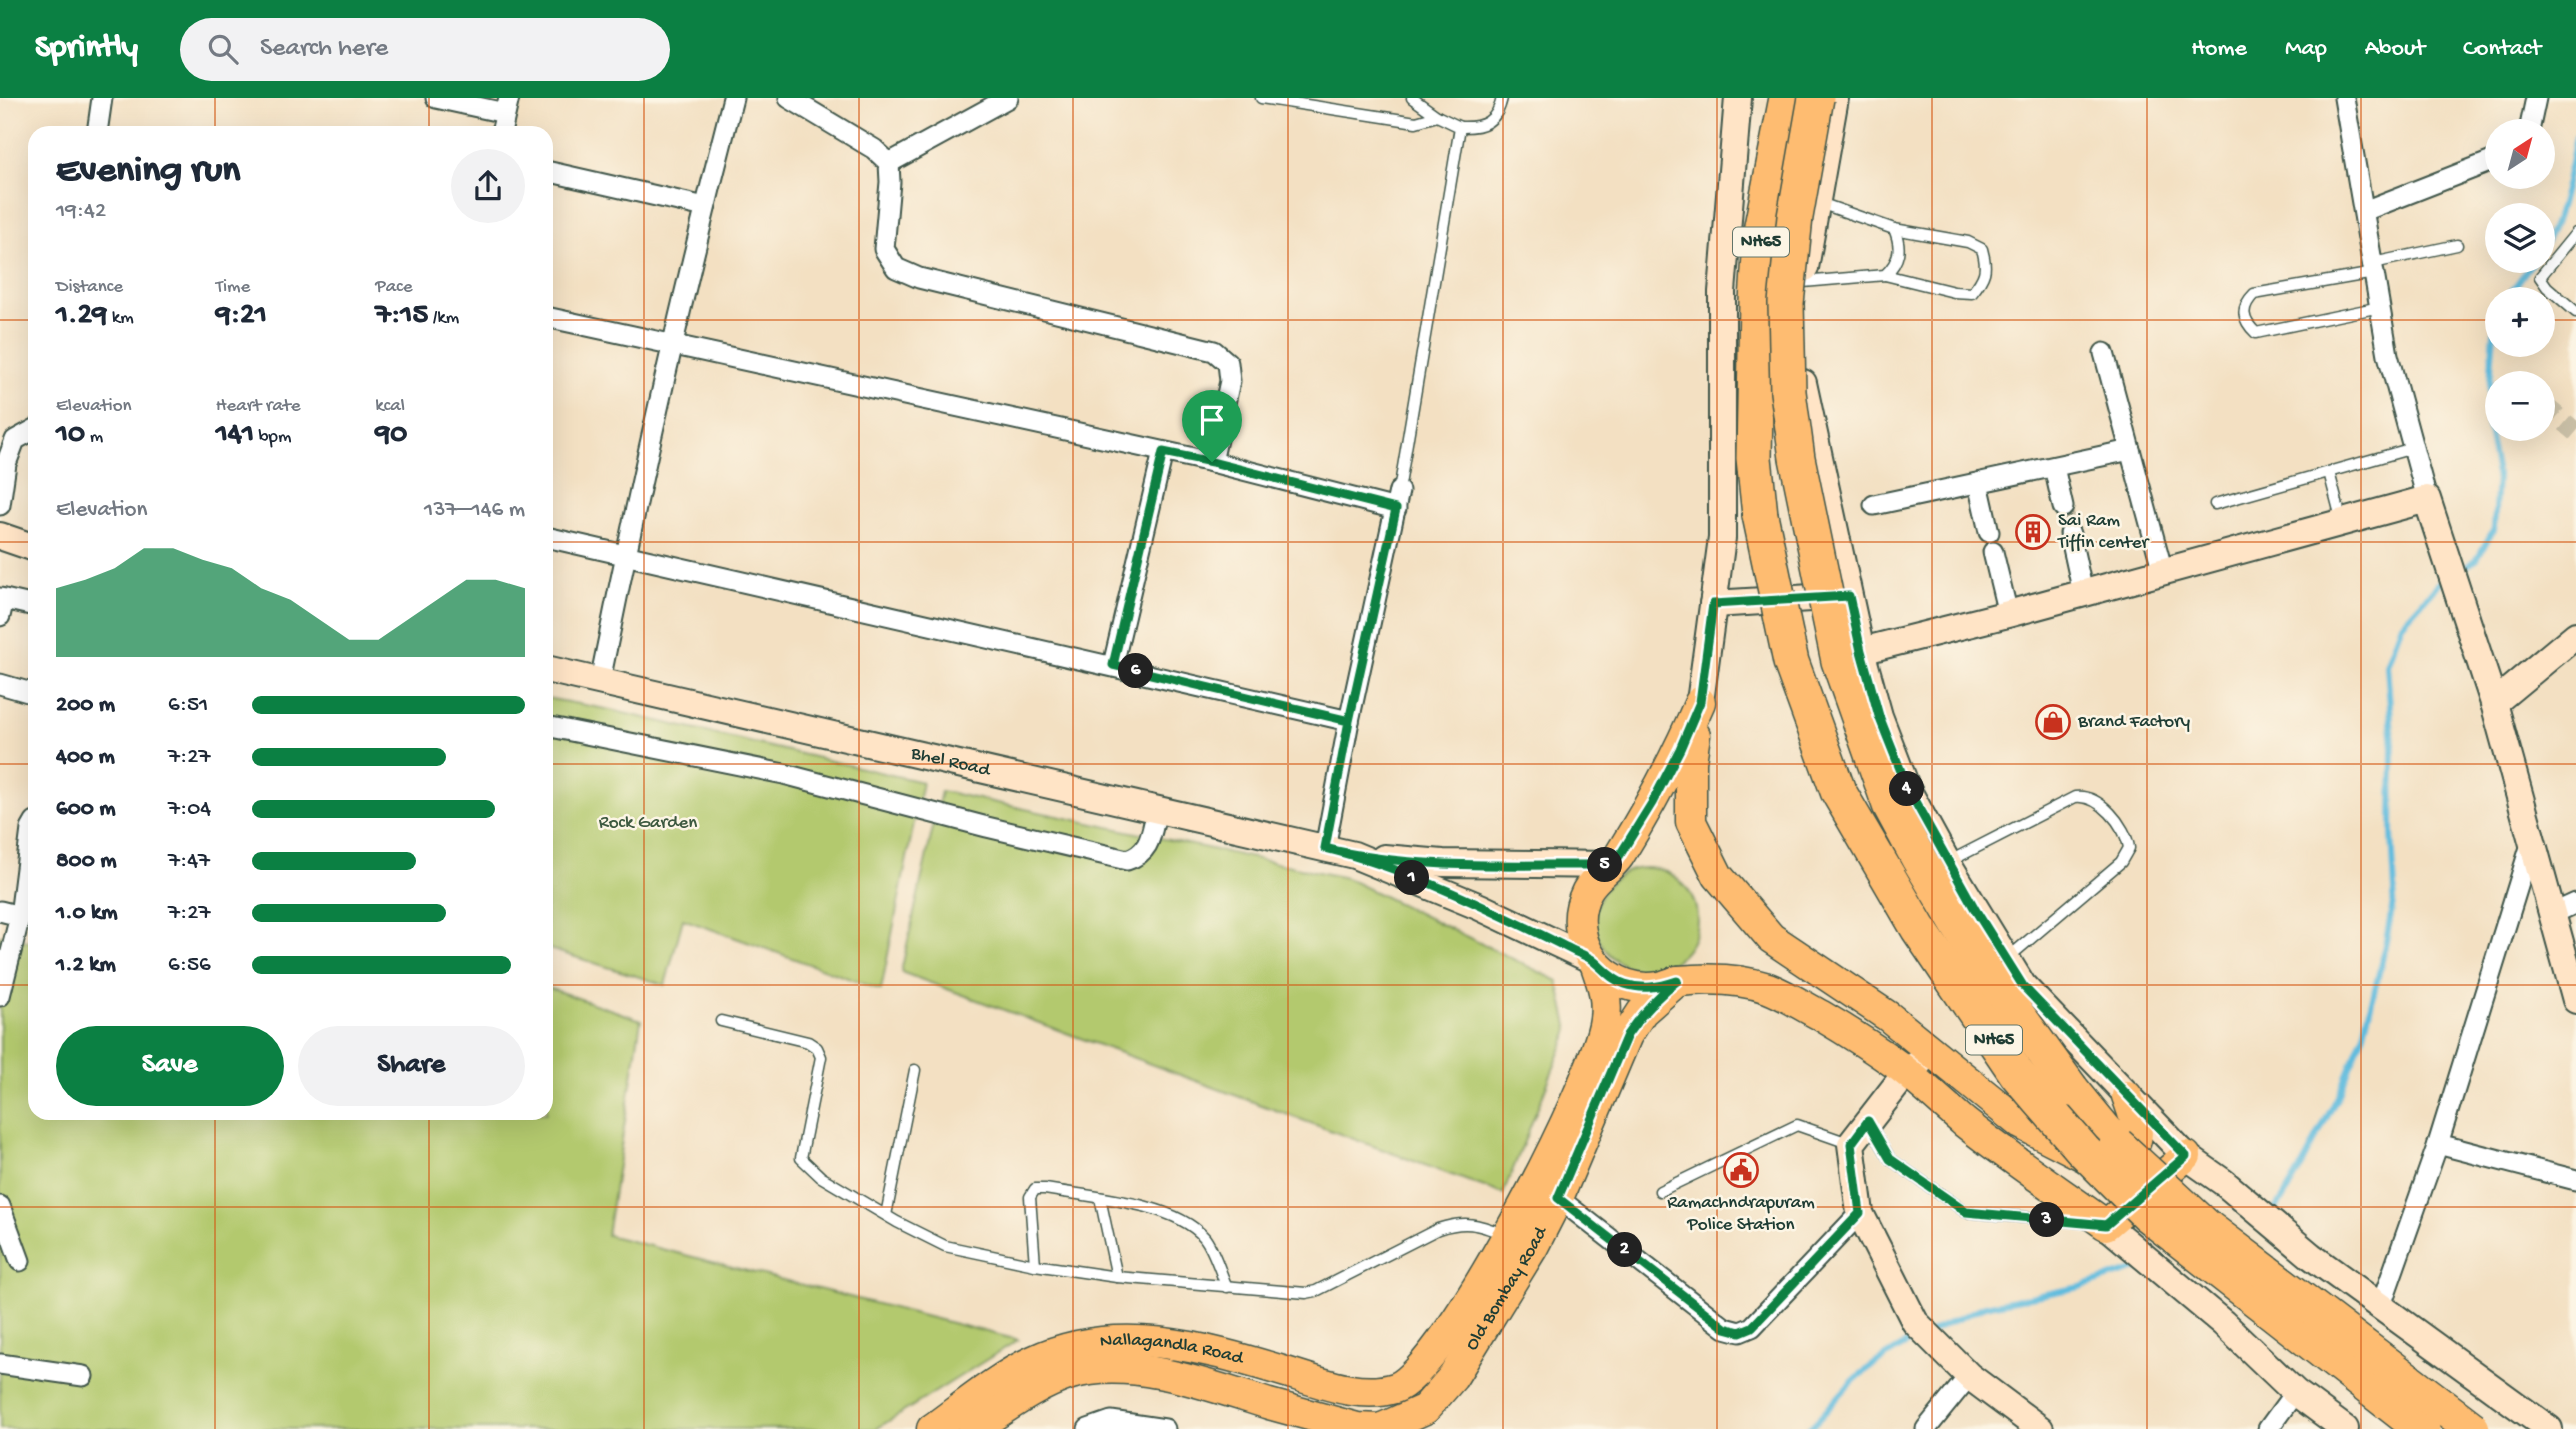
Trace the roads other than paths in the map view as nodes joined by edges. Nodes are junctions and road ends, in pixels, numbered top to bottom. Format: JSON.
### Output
{"nodes":[{"id":1,"x":102,"y":98,"type":"edge"},
{"id":2,"x":436,"y":98,"type":"edge"},
{"id":3,"x":733,"y":98,"type":"edge"},
{"id":4,"x":789,"y":98,"type":"edge"},
{"id":5,"x":1008,"y":98,"type":"edge"},
{"id":6,"x":1261,"y":98,"type":"edge"},
{"id":7,"x":1412,"y":98,"type":"edge"},
{"id":8,"x":1502,"y":98,"type":"edge"},
{"id":9,"x":1738,"y":98,"type":"edge"},
{"id":10,"x":1787,"y":98,"type":"edge"},
{"id":11,"x":1816,"y":98,"type":"edge"},
{"id":12,"x":1835,"y":98,"type":"edge"},
{"id":13,"x":2344,"y":98,"type":"edge"},
{"id":14,"x":2536,"y":98,"type":"edge"},
{"id":15,"x":507,"y":106,"type":"edge"},
{"id":16,"x":1437,"y":117,"type":"junction"},
{"id":17,"x":2532,"y":119,"type":"edge"},
{"id":18,"x":98,"y":126,"type":"edge"},
{"id":19,"x":503,"y":126,"type":"edge"},
{"id":20,"x":1460,"y":127,"type":"junction"},
{"id":21,"x":889,"y":163,"type":"junction"},
{"id":22,"x":2485,"y":164,"type":"edge"},
{"id":23,"x":553,"y":173,"type":"edge"},
{"id":24,"x":1816,"y":202,"type":"junction"},
{"id":25,"x":705,"y":207,"type":"junction"},
{"id":26,"x":2364,"y":211,"type":"junction"},
{"id":27,"x":1894,"y":229,"type":"junction"},
{"id":28,"x":2576,"y":233,"type":"edge"},
{"id":29,"x":2457,"y":245,"type":"dead end"},
{"id":30,"x":2374,"y":268,"type":"junction"},
{"id":31,"x":1885,"y":275,"type":"junction"},
{"id":32,"x":1803,"y":282,"type":"junction"},
{"id":33,"x":2380,"y":307,"type":"junction"},
{"id":34,"x":2576,"y":312,"type":"edge"},
{"id":35,"x":553,"y":319,"type":"edge"},
{"id":36,"x":673,"y":345,"type":"junction"},
{"id":37,"x":2104,"y":353,"type":"dead end"},
{"id":38,"x":28,"y":433,"type":"edge"},
{"id":39,"x":2413,"y":449,"type":"junction"},
{"id":40,"x":2130,"y":450,"type":"junction"},
{"id":41,"x":1163,"y":452,"type":"junction"},
{"id":42,"x":1212,"y":462,"type":"junction"},
{"id":43,"x":2054,"y":467,"type":"junction"},
{"id":44,"x":2329,"y":472,"type":"junction"},
{"id":45,"x":1978,"y":483,"type":"junction"},
{"id":46,"x":2427,"y":499,"type":"junction"},
{"id":47,"x":1398,"y":500,"type":"junction"},
{"id":48,"x":2214,"y":504,"type":"dead end"},
{"id":49,"x":0,"y":505,"type":"edge"},
{"id":50,"x":1874,"y":505,"type":"dead end"},
{"id":51,"x":2063,"y":507,"type":"tunnel mouth"},
{"id":52,"x":2342,"y":523,"type":"junction"},
{"id":53,"x":1989,"y":532,"type":"dead end"},
{"id":54,"x":2070,"y":534,"type":"tunnel mouth"},
{"id":55,"x":0,"y":536,"type":"edge"},
{"id":56,"x":553,"y":539,"type":"edge"},
{"id":57,"x":28,"y":546,"type":"edge"},
{"id":58,"x":1993,"y":552,"type":"dead end"},
{"id":59,"x":625,"y":554,"type":"junction"},
{"id":60,"x":2162,"y":572,"type":"junction"},
{"id":61,"x":2083,"y":593,"type":"junction"},
{"id":62,"x":1849,"y":596,"type":"junction"},
{"id":63,"x":1,"y":604,"type":"edge"},
{"id":64,"x":1713,"y":604,"type":"junction"},
{"id":65,"x":28,"y":606,"type":"edge"},
{"id":66,"x":2008,"y":614,"type":"junction"},
{"id":67,"x":2576,"y":635,"type":"edge"},
{"id":68,"x":1861,"y":651,"type":"junction"},
{"id":69,"x":1113,"y":665,"type":"junction"},
{"id":70,"x":553,"y":671,"type":"edge"},
{"id":71,"x":600,"y":681,"type":"junction"},
{"id":72,"x":0,"y":684,"type":"edge"},
{"id":73,"x":28,"y":692,"type":"edge"},
{"id":74,"x":1700,"y":702,"type":"junction"},
{"id":75,"x":2494,"y":703,"type":"junction"},
{"id":76,"x":1349,"y":721,"type":"junction"},
{"id":77,"x":553,"y":727,"type":"edge"},
{"id":78,"x":1157,"y":810,"type":"junction"},
{"id":79,"x":2532,"y":840,"type":"junction"},
{"id":80,"x":1325,"y":848,"type":"junction"},
{"id":81,"x":28,"y":852,"type":"edge"},
{"id":82,"x":1354,"y":855,"type":"junction"},
{"id":83,"x":1947,"y":862,"type":"junction"},
{"id":84,"x":1611,"y":865,"type":"junction"},
{"id":85,"x":2576,"y":902,"type":"edge"},
{"id":86,"x":0,"y":911,"type":"edge"},
{"id":87,"x":2552,"y":914,"type":"junction"},
{"id":88,"x":20,"y":916,"type":"junction"},
{"id":89,"x":2006,"y":959,"type":"junction"},
{"id":90,"x":1593,"y":961,"type":"junction"},
{"id":91,"x":1677,"y":981,"type":"junction"},
{"id":92,"x":0,"y":996,"type":"edge"},
{"id":93,"x":2576,"y":1000,"type":"edge"},
{"id":94,"x":721,"y":1021,"type":"dead end"},
{"id":95,"x":1932,"y":1052,"type":"junction"},
{"id":96,"x":915,"y":1070,"type":"dead end"},
{"id":97,"x":1906,"y":1073,"type":"junction"},
{"id":98,"x":2127,"y":1097,"type":"junction"},
{"id":99,"x":2001,"y":1108,"type":"junction"},
{"id":100,"x":1868,"y":1121,"type":"junction"},
{"id":101,"x":1851,"y":1144,"type":"junction"},
{"id":102,"x":2438,"y":1144,"type":"junction"},
{"id":103,"x":2186,"y":1156,"type":"junction"},
{"id":104,"x":2025,"y":1166,"type":"junction"},
{"id":105,"x":2576,"y":1180,"type":"edge"},
{"id":106,"x":1660,"y":1191,"type":"dead end"},
{"id":107,"x":1100,"y":1198,"type":"junction"},
{"id":108,"x":1558,"y":1198,"type":"junction"},
{"id":109,"x":0,"y":1206,"type":"edge"},
{"id":110,"x":1860,"y":1213,"type":"junction"},
{"id":111,"x":886,"y":1215,"type":"junction"},
{"id":112,"x":2106,"y":1225,"type":"junction"},
{"id":113,"x":1507,"y":1236,"type":"junction"},
{"id":114,"x":20,"y":1261,"type":"dead end"},
{"id":115,"x":1034,"y":1265,"type":"junction"},
{"id":116,"x":1117,"y":1277,"type":"junction"},
{"id":117,"x":1227,"y":1287,"type":"junction"},
{"id":118,"x":2380,"y":1308,"type":"junction"},
{"id":119,"x":0,"y":1364,"type":"edge"},
{"id":120,"x":1424,"y":1366,"type":"joint"},
{"id":121,"x":1964,"y":1371,"type":"junction"},
{"id":122,"x":1037,"y":1374,"type":"junction"},
{"id":123,"x":83,"y":1376,"type":"dead end"},
{"id":124,"x":2295,"y":1392,"type":"junction"},
{"id":125,"x":1292,"y":1420,"type":"edge"},
{"id":126,"x":1408,"y":1423,"type":"edge"},
{"id":127,"x":1357,"y":1428,"type":"edge"},
{"id":128,"x":932,"y":1429,"type":"edge"},
{"id":129,"x":973,"y":1429,"type":"edge"},
{"id":130,"x":1088,"y":1429,"type":"edge"},
{"id":131,"x":1165,"y":1429,"type":"edge"},
{"id":132,"x":1926,"y":1429,"type":"edge"},
{"id":133,"x":2040,"y":1429,"type":"edge"},
{"id":134,"x":2268,"y":1429,"type":"edge"},
{"id":135,"x":2344,"y":1429,"type":"edge"},
{"id":136,"x":2422,"y":1429,"type":"edge"},
{"id":137,"x":2472,"y":1429,"type":"edge"},
{"id":138,"x":2549,"y":1429,"type":"edge"}],
"edges":[{"from":1,"to":18,"type":"street"},
{"from":2,"to":15,"type":"street"},
{"from":3,"to":25,"type":"street"},
{"from":4,"to":21,"type":"street"},
{"from":5,"to":21,"type":"street"},
{"from":6,"to":16,"type":"lane"},
{"from":7,"to":16,"type":"lane"},
{"from":8,"to":20,"type":"lane"},
{"from":9,"to":64,"type":"street"},
{"from":10,"to":136,"type":"highway","number":"NH65","bridge":true},
{"from":11,"to":137,"type":"highway","number":"NH65","bridge":true},
{"from":12,"to":24,"type":"street"},
{"from":13,"to":26,"type":"street"},
{"from":14,"to":17,"type":"street"},
{"from":15,"to":19,"type":"street"},
{"from":16,"to":20,"type":"lane"},
{"from":20,"to":47,"type":"lane"},
{"from":21,"to":42,"type":"street"},
{"from":22,"to":26,"type":"street"},
{"from":23,"to":25,"type":"street"},
{"from":24,"to":27,"type":"lane"},
{"from":24,"to":32,"type":"street"},
{"from":25,"to":36,"type":"street"},
{"from":26,"to":30,"type":"street"},
{"from":27,"to":31,"type":"lane"},
{"from":27,"to":31,"type":"lane"},
{"from":28,"to":34,"type":"lane"},
{"from":29,"to":30,"type":"lane"},
{"from":30,"to":33,"type":"street"},
{"from":30,"to":33,"type":"lane"},
{"from":31,"to":32,"type":"lane"},
{"from":32,"to":62,"type":"street"},
{"from":33,"to":39,"type":"street"},
{"from":35,"to":36,"type":"street"},
{"from":36,"to":41,"type":"street"},
{"from":36,"to":59,"type":"street"},
{"from":37,"to":40,"type":"street"},
{"from":38,"to":49,"type":"street"},
{"from":39,"to":44,"type":"lane"},
{"from":39,"to":46,"type":"street"},
{"from":40,"to":43,"type":"street"},
{"from":40,"to":60,"type":"street"},
{"from":41,"to":42,"type":"street"},
{"from":41,"to":69,"type":"street"},
{"from":42,"to":47,"type":"street"},
{"from":43,"to":45,"type":"street"},
{"from":43,"to":51,"type":"street"},
{"from":44,"to":48,"type":"lane"},
{"from":44,"to":52,"type":"lane"},
{"from":45,"to":50,"type":"street"},
{"from":45,"to":53,"type":"street"},
{"from":46,"to":52,"type":"street"},
{"from":46,"to":75,"type":"street"},
{"from":47,"to":76,"type":"street"},
{"from":52,"to":60,"type":"street"},
{"from":54,"to":61,"type":"street"},
{"from":55,"to":57,"type":"street"},
{"from":56,"to":59,"type":"street"},
{"from":58,"to":66,"type":"street"},
{"from":59,"to":69,"type":"street"},
{"from":59,"to":71,"type":"street"},
{"from":60,"to":61,"type":"street"},
{"from":61,"to":66,"type":"street"},
{"from":62,"to":64,"type":"street"},
{"from":62,"to":68,"type":"street"},
{"from":63,"to":65,"type":"street"},
{"from":64,"to":74,"type":"street"},
{"from":66,"to":68,"type":"street"},
{"from":67,"to":75,"type":"street"},
{"from":68,"to":83,"type":"street"},
{"from":69,"to":76,"type":"street"},
{"from":70,"to":71,"type":"street","name":"Bhel Road"},
{"from":71,"to":78,"type":"street","name":"Bhel Road"},
{"from":72,"to":73,"type":"street"},
{"from":74,"to":84,"type":"main road","name":"Old Bombay Road"},
{"from":74,"to":95,"type":"main road"},
{"from":75,"to":79,"type":"street"},
{"from":76,"to":80,"type":"street"},
{"from":77,"to":78,"type":"street"},
{"from":78,"to":80,"type":"street","name":"Bhel Road"},
{"from":79,"to":87,"type":"street"},
{"from":79,"to":102,"type":"street"},
{"from":80,"to":82,"type":"street","name":"Bhel Road"},
{"from":81,"to":88,"type":"street"},
{"from":82,"to":84,"type":"street"},
{"from":82,"to":90,"type":"street"},
{"from":83,"to":89,"type":"street"},
{"from":83,"to":89,"type":"lane"},
{"from":84,"to":90,"type":"main road","name":"Old Bombay Road"},
{"from":85,"to":87,"type":"street"},
{"from":86,"to":88,"type":"street"},
{"from":87,"to":93,"type":"street"},
{"from":88,"to":92,"type":"street"},
{"from":89,"to":98,"type":"street"},
{"from":90,"to":91,"type":"main road"},
{"from":90,"to":113,"type":"main road","name":"Old Bombay Road"},
{"from":91,"to":97,"type":"main road"},
{"from":91,"to":108,"type":"main road","name":"Old Bombay Road"},
{"from":94,"to":111,"type":"lane"},
{"from":95,"to":97,"type":"street"},
{"from":95,"to":99,"type":"main road"},
{"from":96,"to":111,"type":"lane"},
{"from":97,"to":100,"type":"street"},
{"from":97,"to":104,"type":"main road"},
{"from":98,"to":99,"type":"main road"},
{"from":98,"to":103,"type":"street"},
{"from":99,"to":104,"type":"main road"},
{"from":100,"to":101,"type":"street"},
{"from":100,"to":112,"type":"lane"},
{"from":101,"to":106,"type":"lane"},
{"from":101,"to":110,"type":"street"},
{"from":102,"to":105,"type":"street"},
{"from":102,"to":118,"type":"street"},
{"from":103,"to":112,"type":"main road"},
{"from":103,"to":118,"type":"street"},
{"from":104,"to":112,"type":"main road"},
{"from":107,"to":115,"type":"lane"},
{"from":107,"to":116,"type":"lane"},
{"from":107,"to":117,"type":"lane"},
{"from":108,"to":110,"type":"street"},
{"from":108,"to":126,"type":"main road","name":"Old Bombay Road"},
{"from":109,"to":114,"type":"street"},
{"from":110,"to":121,"type":"street"},
{"from":111,"to":115,"type":"lane"},
{"from":112,"to":124,"type":"street"},
{"from":113,"to":117,"type":"lane"},
{"from":113,"to":120,"type":"main road","name":"Old Bombay Road"},
{"from":115,"to":116,"type":"lane"},
{"from":116,"to":117,"type":"lane"},
{"from":118,"to":138,"type":"street"},
{"from":119,"to":123,"type":"street"},
{"from":120,"to":122,"type":"main road","name":"Nallagandla Road"},
{"from":121,"to":132,"type":"street"},
{"from":121,"to":133,"type":"street"},
{"from":122,"to":125,"type":"main road","name":"Nallagandla Road"},
{"from":122,"to":128,"type":"main road","name":"Nallagandla Road"},
{"from":122,"to":129,"type":"main road","name":"Nallagandla Road"},
{"from":124,"to":134,"type":"street"},
{"from":124,"to":135,"type":"street"},
{"from":125,"to":127,"type":"main road","name":"Nallagandla Road"},
{"from":126,"to":127,"type":"main road"},
{"from":130,"to":131,"type":"street"}]}
